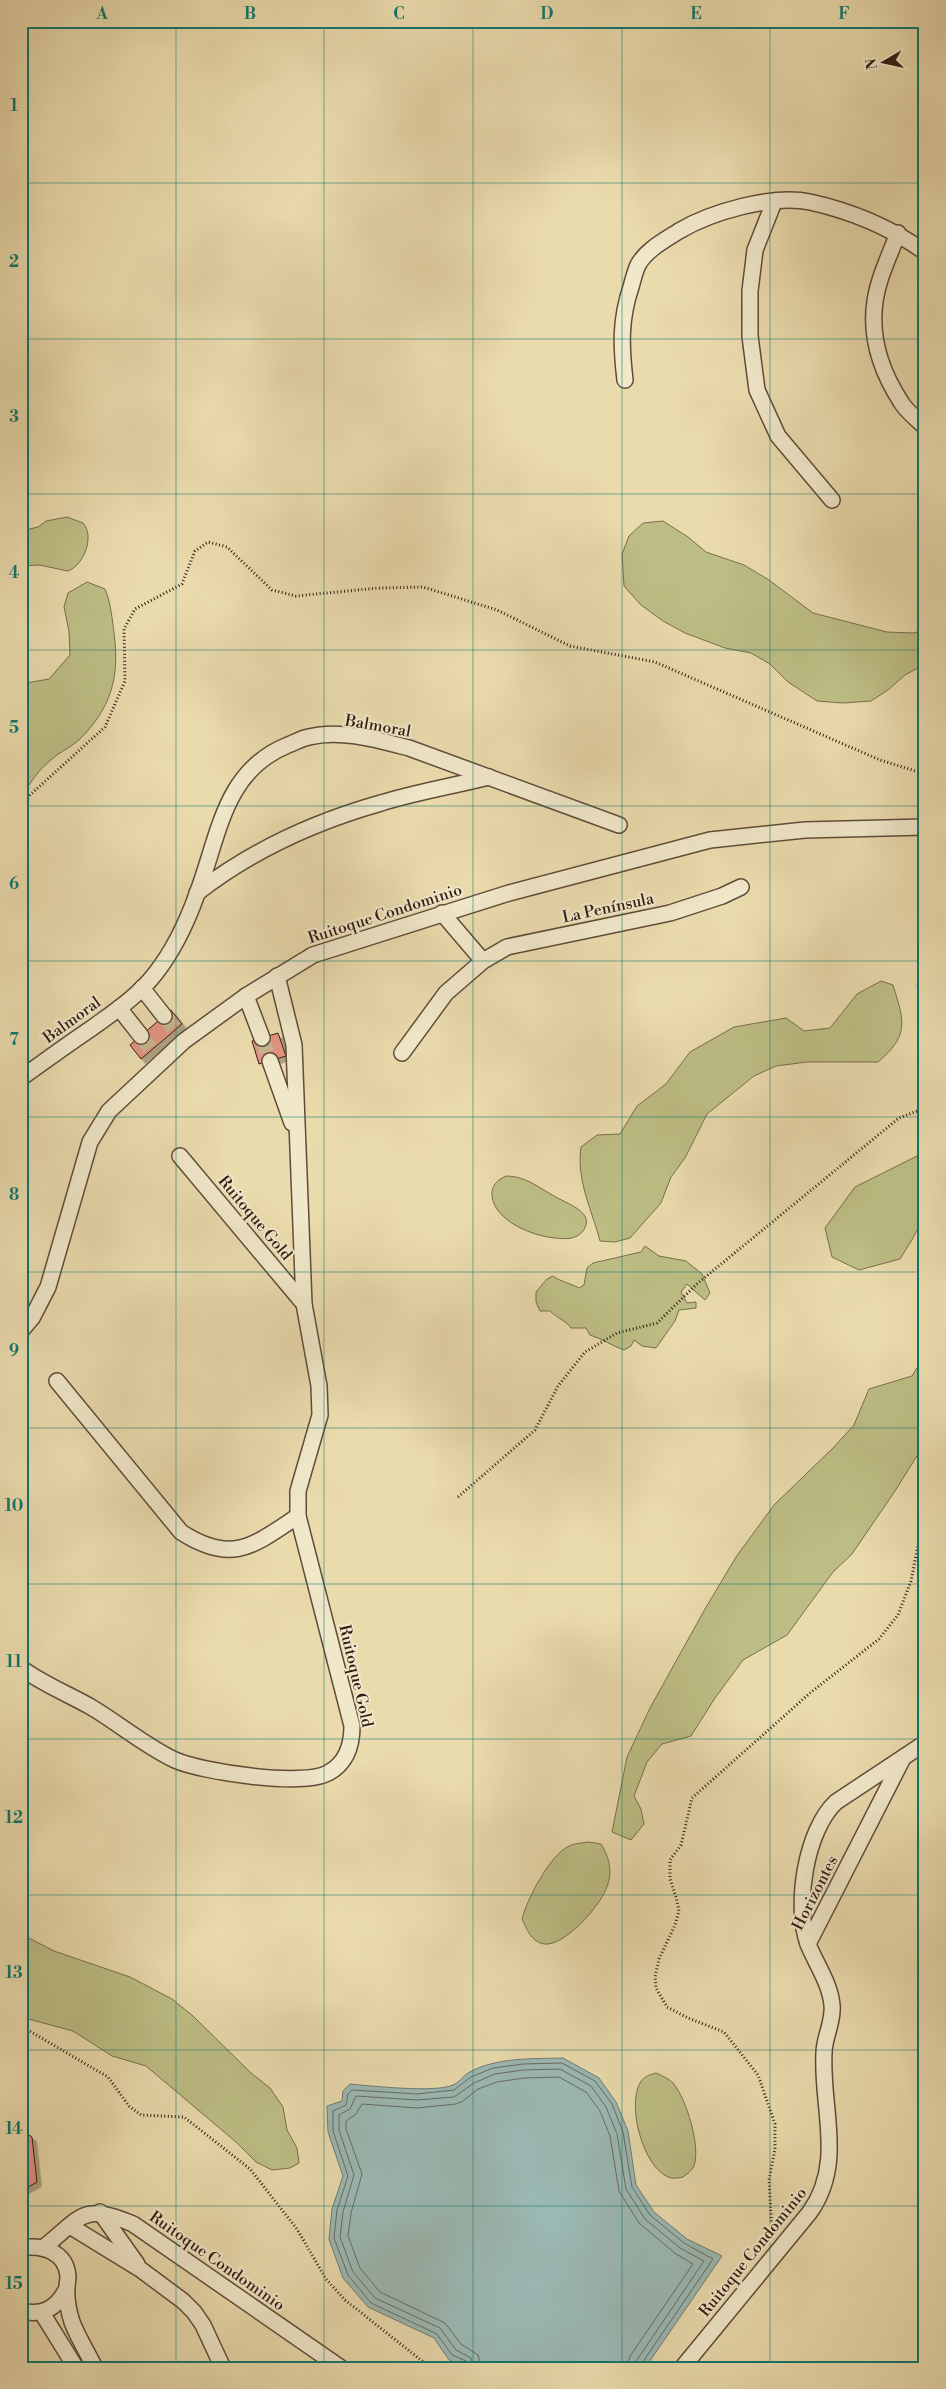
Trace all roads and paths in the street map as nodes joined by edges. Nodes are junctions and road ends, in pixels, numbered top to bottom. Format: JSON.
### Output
{"nodes":[{"id":1,"x":774,"y":202,"type":"junction"},
{"id":2,"x":898,"y":233,"type":"junction"},
{"id":3,"x":925,"y":252,"type":"edge"},
{"id":4,"x":625,"y":380,"type":"dead end"},
{"id":5,"x":925,"y":427,"type":"edge"},
{"id":6,"x":832,"y":500,"type":"dead end"},
{"id":7,"x":925,"y":774,"type":"edge"},
{"id":8,"x":489,"y":778,"type":"junction"},
{"id":9,"x":21,"y":811,"type":"edge"},
{"id":10,"x":619,"y":825,"type":"dead end"},
{"id":11,"x":925,"y":827,"type":"edge"},
{"id":12,"x":741,"y":887,"type":"dead end"},
{"id":13,"x":198,"y":893,"type":"junction"},
{"id":14,"x":442,"y":914,"type":"junction"},
{"id":15,"x":483,"y":961,"type":"junction"},
{"id":16,"x":277,"y":976,"type":"junction"},
{"id":17,"x":142,"y":988,"type":"junction"},
{"id":18,"x":246,"y":996,"type":"junction"},
{"id":19,"x":119,"y":1008,"type":"junction"},
{"id":20,"x":164,"y":1016,"type":"tunnel mouth"},
{"id":21,"x":141,"y":1036,"type":"tunnel mouth"},
{"id":22,"x":262,"y":1038,"type":"tunnel mouth"},
{"id":23,"x":402,"y":1054,"type":"dead end"},
{"id":24,"x":270,"y":1061,"type":"tunnel mouth"},
{"id":25,"x":21,"y":1078,"type":"edge"},
{"id":26,"x":925,"y":1108,"type":"edge"},
{"id":27,"x":297,"y":1135,"type":"junction"},
{"id":28,"x":180,"y":1156,"type":"dead end"},
{"id":29,"x":304,"y":1304,"type":"junction"},
{"id":30,"x":21,"y":1331,"type":"edge"},
{"id":31,"x":57,"y":1381,"type":"dead end"},
{"id":32,"x":458,"y":1497,"type":"dead end"},
{"id":33,"x":925,"y":1510,"type":"edge"},
{"id":34,"x":298,"y":1516,"type":"junction"},
{"id":35,"x":21,"y":1668,"type":"edge"},
{"id":36,"x":925,"y":1743,"type":"edge"},
{"id":37,"x":904,"y":1757,"type":"junction"},
{"id":38,"x":808,"y":1944,"type":"junction"},
{"id":39,"x":21,"y":2026,"type":"edge"},
{"id":40,"x":100,"y":2212,"type":"junction"},
{"id":41,"x":68,"y":2228,"type":"junction"},
{"id":42,"x":44,"y":2247,"type":"junction"},
{"id":43,"x":21,"y":2248,"type":"edge"},
{"id":44,"x":773,"y":2257,"type":"junction"},
{"id":45,"x":63,"y":2262,"type":"junction"},
{"id":46,"x":140,"y":2269,"type":"junction"},
{"id":47,"x":66,"y":2290,"type":"junction"},
{"id":48,"x":29,"y":2314,"type":"edge"},
{"id":49,"x":76,"y":2368,"type":"edge"},
{"id":50,"x":95,"y":2368,"type":"edge"},
{"id":51,"x":223,"y":2368,"type":"edge"},
{"id":52,"x":341,"y":2368,"type":"edge"},
{"id":53,"x":431,"y":2368,"type":"edge"},
{"id":54,"x":682,"y":2368,"type":"edge"}],
"edges":[{"from":1,"to":2,"type":"street"},
{"from":1,"to":4,"type":"street"},
{"from":1,"to":6,"type":"street"},
{"from":2,"to":3,"type":"street"},
{"from":2,"to":5,"type":"street"},
{"from":7,"to":9,"type":"path"},
{"from":8,"to":10,"type":"street","name":"Balmoral"},
{"from":8,"to":13,"type":"street"},
{"from":8,"to":13,"type":"street","name":"Balmoral"},
{"from":11,"to":14,"type":"street","name":"Ruitoque Condominio"},
{"from":12,"to":15,"type":"street","name":"La Península"},
{"from":13,"to":17,"type":"street","name":"Balmoral"},
{"from":14,"to":15,"type":"street"},
{"from":14,"to":16,"type":"street","name":"Ruitoque Condominio"},
{"from":15,"to":23,"type":"street","name":"La Península"},
{"from":16,"to":18,"type":"street","name":"Ruitoque Condominio"},
{"from":16,"to":27,"type":"street","name":"Ruitoque Gold"},
{"from":17,"to":19,"type":"street","name":"Balmoral"},
{"from":17,"to":20,"type":"street"},
{"from":18,"to":22,"type":"street"},
{"from":18,"to":30,"type":"street","name":"Ruitoque Condominio"},
{"from":19,"to":21,"type":"street","name":"Balmoral"},
{"from":19,"to":25,"type":"street","name":"Balmoral"},
{"from":24,"to":27,"type":"street","name":"Ruitoque Gold"},
{"from":26,"to":32,"type":"path"},
{"from":27,"to":29,"type":"street","name":"Ruitoque Gold"},
{"from":28,"to":29,"type":"street","name":"Ruitoque Gold"},
{"from":29,"to":34,"type":"street","name":"Ruitoque Gold"},
{"from":31,"to":34,"type":"street"},
{"from":33,"to":44,"type":"path"},
{"from":34,"to":35,"type":"street","name":"Ruitoque Gold"},
{"from":36,"to":37,"type":"street","name":"Horizontes"},
{"from":37,"to":38,"type":"street","name":"Horizontes"},
{"from":37,"to":38,"type":"street","name":"Horizontes"},
{"from":38,"to":44,"type":"street","name":"Ruitoque Condominio"},
{"from":39,"to":53,"type":"path"},
{"from":40,"to":41,"type":"street"},
{"from":40,"to":46,"type":"street"},
{"from":40,"to":52,"type":"street","name":"Ruitoque Condominio"},
{"from":41,"to":42,"type":"street"},
{"from":41,"to":45,"type":"street"},
{"from":41,"to":46,"type":"street"},
{"from":42,"to":43,"type":"street"},
{"from":42,"to":45,"type":"street"},
{"from":44,"to":54,"type":"street","name":"Ruitoque Condominio"},
{"from":45,"to":47,"type":"street"},
{"from":46,"to":51,"type":"street"},
{"from":47,"to":48,"type":"street"},
{"from":47,"to":50,"type":"street"},
{"from":48,"to":49,"type":"street"}]}
